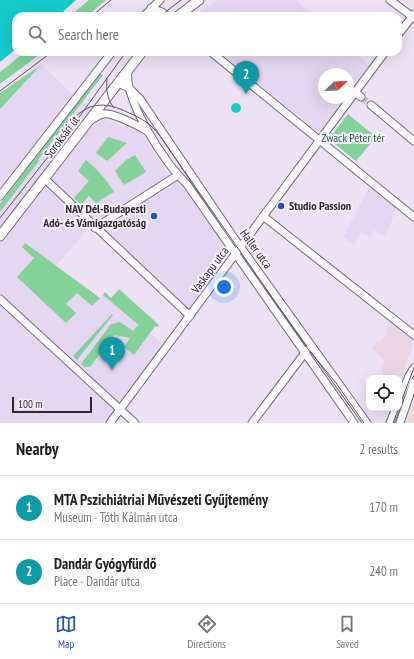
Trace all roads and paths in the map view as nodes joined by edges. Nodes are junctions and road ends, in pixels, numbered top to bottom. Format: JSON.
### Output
{"nodes":[{"id":1,"x":160,"y":0,"type":"edge"},
{"id":2,"x":199,"y":0,"type":"edge"},
{"id":3,"x":390,"y":0,"type":"edge"},
{"id":4,"x":151,"y":8,"type":"junction"},
{"id":5,"x":148,"y":12,"type":"edge"},
{"id":6,"x":162,"y":12,"type":"edge"},
{"id":7,"x":183,"y":12,"type":"edge"},
{"id":8,"x":413,"y":16,"type":"edge"},
{"id":9,"x":402,"y":30,"type":"edge"},
{"id":10,"x":109,"y":56,"type":"edge"},
{"id":11,"x":139,"y":56,"type":"edge"},
{"id":12,"x":216,"y":56,"type":"edge"},
{"id":13,"x":382,"y":56,"type":"edge"},
{"id":14,"x":128,"y":71,"type":"junction"},
{"id":15,"x":118,"y":83,"type":"junction"},
{"id":16,"x":129,"y":88,"type":"junction"},
{"id":17,"x":355,"y":92,"type":"junction"},
{"id":18,"x":361,"y":97,"type":"tunnel mouth"},
{"id":19,"x":371,"y":105,"type":"tunnel mouth"},
{"id":20,"x":86,"y":124,"type":"junction"},
{"id":21,"x":149,"y":133,"type":"junction"},
{"id":22,"x":319,"y":140,"type":"junction"},
{"id":23,"x":414,"y":141,"type":"edge"},
{"id":24,"x":178,"y":175,"type":"junction"},
{"id":25,"x":45,"y":179,"type":"junction"},
{"id":26,"x":0,"y":196,"type":"edge"},
{"id":27,"x":263,"y":216,"type":"junction"},
{"id":28,"x":414,"y":217,"type":"edge"},
{"id":29,"x":95,"y":228,"type":"junction"},
{"id":30,"x":0,"y":236,"type":"edge"},
{"id":31,"x":241,"y":246,"type":"junction"},
{"id":32,"x":236,"y":254,"type":"junction"},
{"id":33,"x":0,"y":299,"type":"edge"},
{"id":34,"x":190,"y":316,"type":"junction"},
{"id":35,"x":414,"y":335,"type":"edge"},
{"id":36,"x":311,"y":345,"type":"junction"},
{"id":37,"x":305,"y":353,"type":"junction"},
{"id":38,"x":414,"y":368,"type":"edge"},
{"id":39,"x":414,"y":382,"type":"edge"},
{"id":40,"x":402,"y":392,"type":"edge"},
{"id":41,"x":120,"y":409,"type":"junction"},
{"id":42,"x":395,"y":411,"type":"edge"},
{"id":43,"x":390,"y":422,"type":"edge"},
{"id":44,"x":110,"y":423,"type":"edge"},
{"id":45,"x":135,"y":423,"type":"edge"},
{"id":46,"x":252,"y":423,"type":"edge"},
{"id":47,"x":354,"y":423,"type":"edge"},
{"id":48,"x":367,"y":423,"type":"edge"},
{"id":49,"x":400,"y":423,"type":"edge"}],
"edges":[{"from":1,"to":4,"type":"street"},
{"from":2,"to":7,"type":"main road"},
{"from":3,"to":8,"type":"street"},
{"from":4,"to":5,"type":"street"},
{"from":4,"to":6,"type":"street"},
{"from":8,"to":9,"type":"street"},
{"from":10,"to":26,"type":"street"},
{"from":11,"to":14,"type":"main road","name":"Soroksári út"},
{"from":12,"to":22,"type":"street"},
{"from":13,"to":17,"type":"street","name":"Vaskapu utca"},
{"from":14,"to":15,"type":"main road","name":"Soroksári út"},
{"from":14,"to":16,"type":"street","name":"Haller utca"},
{"from":15,"to":16,"type":"street","name":"Haller utca"},
{"from":15,"to":20,"type":"main road","name":"Soroksári út"},
{"from":16,"to":21,"type":"street","name":"Haller utca"},
{"from":16,"to":31,"type":"street","name":"Haller utca"},
{"from":17,"to":18,"type":"street"},
{"from":17,"to":22,"type":"street","name":"Vaskapu utca"},
{"from":19,"to":23,"type":"street"},
{"from":20,"to":21,"type":"street","name":"Haller utca"},
{"from":20,"to":25,"type":"main road","name":"Soroksári út"},
{"from":21,"to":24,"type":"street","name":"Haller utca"},
{"from":22,"to":27,"type":"street","name":"Vaskapu utca"},
{"from":22,"to":28,"type":"street"},
{"from":24,"to":29,"type":"street"},
{"from":24,"to":32,"type":"street","name":"Haller utca"},
{"from":25,"to":29,"type":"street"},
{"from":25,"to":30,"type":"main road","name":"Soroksári út"},
{"from":27,"to":31,"type":"street","name":"Vaskapu utca"},
{"from":27,"to":35,"type":"street"},
{"from":29,"to":34,"type":"street"},
{"from":31,"to":32,"type":"street","name":"Vaskapu utca"},
{"from":31,"to":36,"type":"street","name":"Haller utca"},
{"from":32,"to":34,"type":"street","name":"Vaskapu utca"},
{"from":32,"to":37,"type":"street","name":"Haller utca"},
{"from":33,"to":41,"type":"street"},
{"from":34,"to":41,"type":"street","name":"Vaskapu utca"},
{"from":36,"to":37,"type":"street"},
{"from":36,"to":48,"type":"street","name":"Haller utca"},
{"from":37,"to":46,"type":"street"},
{"from":37,"to":47,"type":"street","name":"Haller utca"},
{"from":38,"to":40,"type":"street"},
{"from":39,"to":49,"type":"street"},
{"from":41,"to":44,"type":"street","name":"Vaskapu utca"},
{"from":41,"to":45,"type":"street"},
{"from":42,"to":43,"type":"street"}]}
